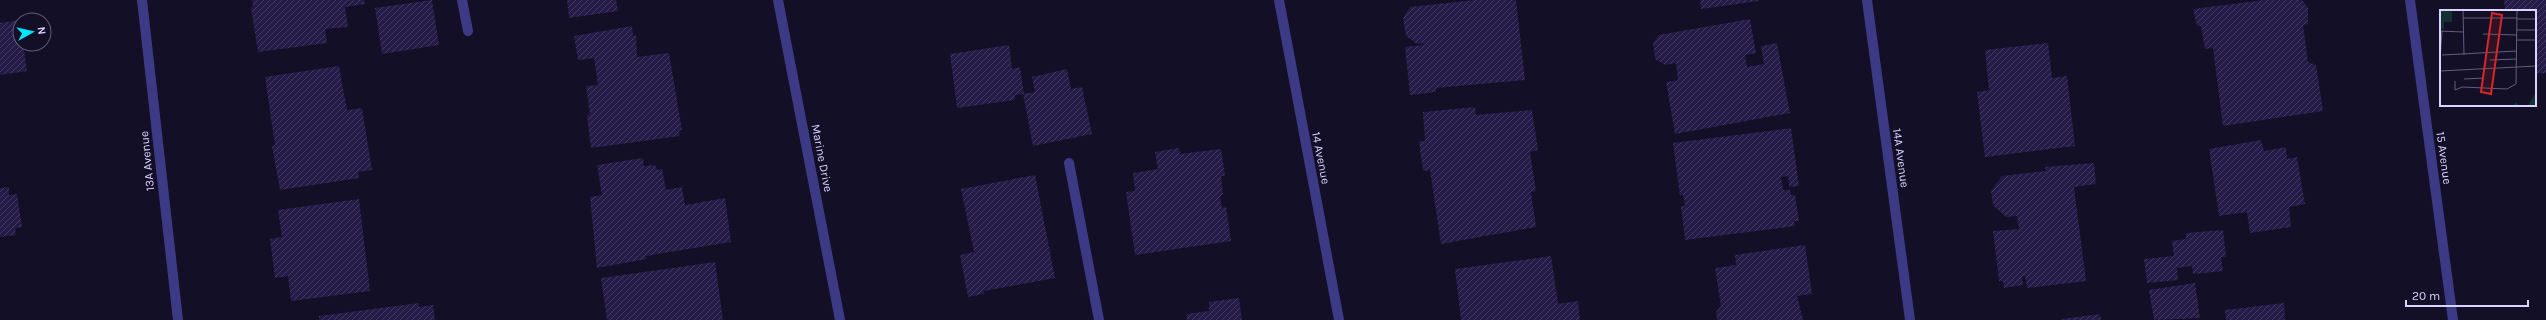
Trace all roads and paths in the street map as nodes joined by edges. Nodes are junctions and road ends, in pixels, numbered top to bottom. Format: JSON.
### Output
{"nodes":[{"id":1,"x":142,"y":0,"type":"edge"},
{"id":2,"x":462,"y":0,"type":"edge"},
{"id":3,"x":778,"y":0,"type":"edge"},
{"id":4,"x":1279,"y":0,"type":"edge"},
{"id":5,"x":1867,"y":0,"type":"edge"},
{"id":6,"x":2410,"y":0,"type":"edge"},
{"id":7,"x":468,"y":31,"type":"dead end"},
{"id":8,"x":1069,"y":163,"type":"dead end"},
{"id":9,"x":178,"y":320,"type":"edge"},
{"id":10,"x":840,"y":320,"type":"edge"},
{"id":11,"x":1099,"y":320,"type":"edge"},
{"id":12,"x":1338,"y":320,"type":"edge"},
{"id":13,"x":1910,"y":320,"type":"edge"},
{"id":14,"x":2453,"y":320,"type":"edge"}],
"edges":[{"from":1,"to":9,"type":"street","name":"13A Avenue"},
{"from":2,"to":7,"type":"street"},
{"from":3,"to":10,"type":"street","name":"Marine Drive"},
{"from":4,"to":12,"type":"street","name":"14 Avenue"},
{"from":5,"to":13,"type":"street","name":"14A Avenue"},
{"from":6,"to":14,"type":"street","name":"15 Avenue"},
{"from":8,"to":11,"type":"street"}]}
